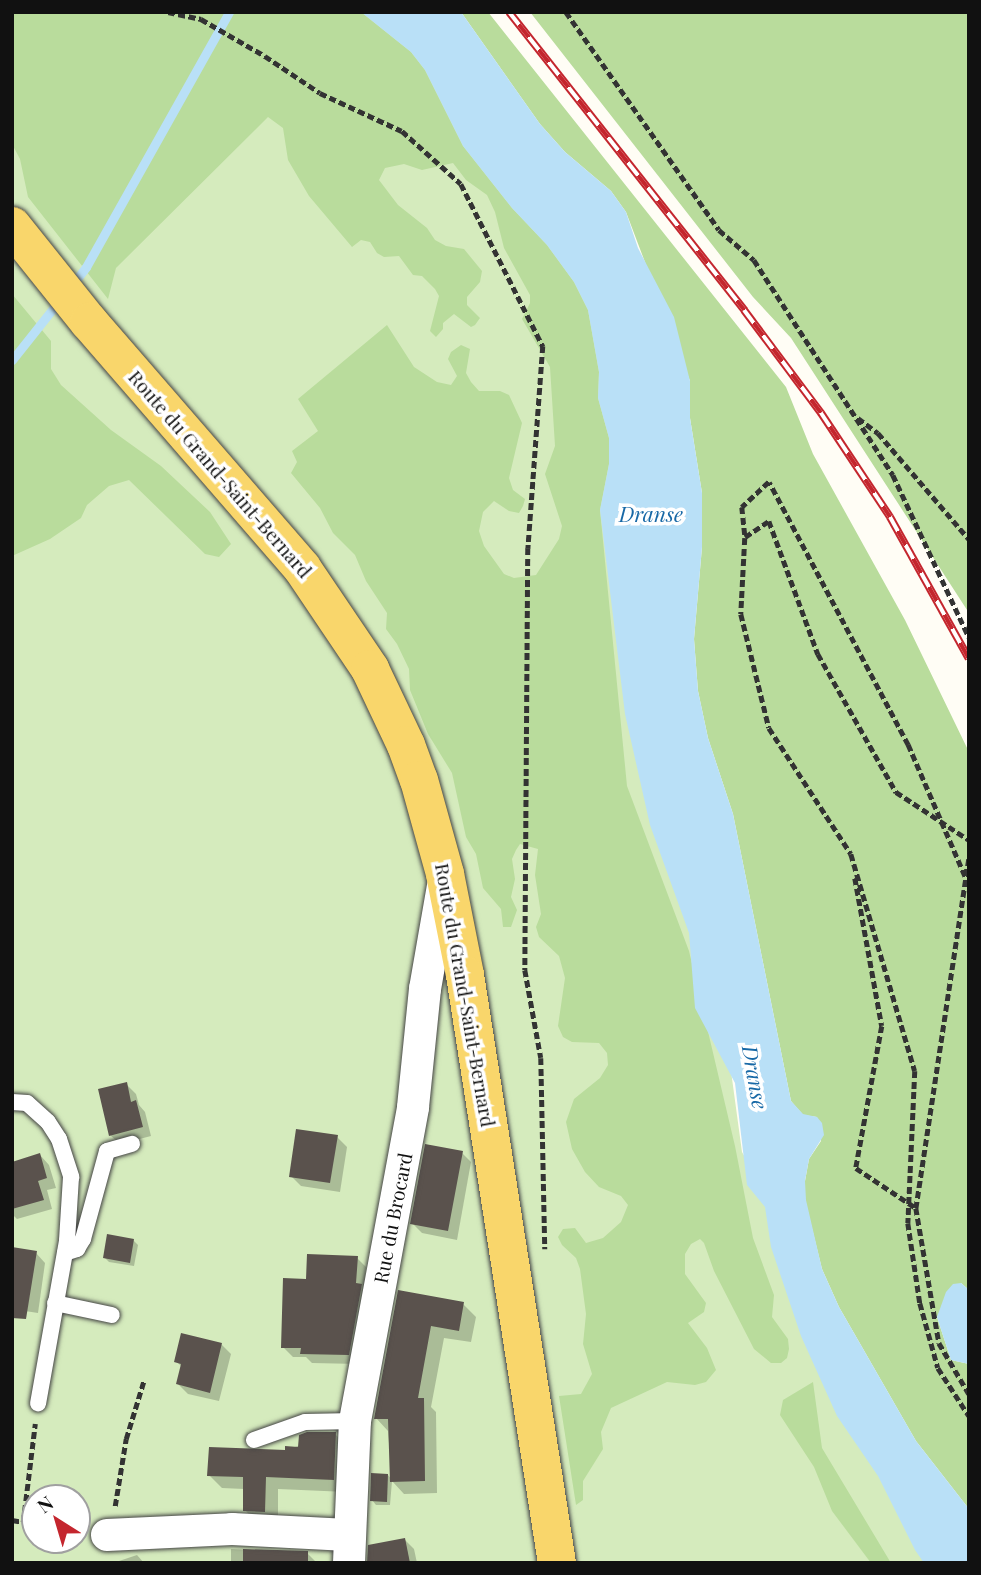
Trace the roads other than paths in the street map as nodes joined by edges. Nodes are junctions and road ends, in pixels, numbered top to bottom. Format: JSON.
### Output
{"nodes":[{"id":1,"x":12,"y":226,"type":"edge"},
{"id":2,"x":445,"y":874,"type":"junction"},
{"id":3,"x":12,"y":1102,"type":"edge"},
{"id":4,"x":132,"y":1144,"type":"dead end"},
{"id":5,"x":65,"y":1252,"type":"junction"},
{"id":6,"x":55,"y":1303,"type":"junction"},
{"id":7,"x":112,"y":1315,"type":"dead end"},
{"id":8,"x":38,"y":1403,"type":"road end"},
{"id":9,"x":355,"y":1421,"type":"junction"},
{"id":10,"x":254,"y":1440,"type":"dead end"},
{"id":11,"x":110,"y":1534,"type":"road end"},
{"id":12,"x":348,"y":1549,"type":"edge"},
{"id":13,"x":557,"y":1563,"type":"edge"}],
"edges":[{"from":1,"to":2,"type":"main road","name":"Route du Grand-Saint-Bernard"},
{"from":2,"to":9,"type":"street","name":"Rue du Brocard"},
{"from":2,"to":13,"type":"main road","name":"Route du Grand-Saint-Bernard"},
{"from":3,"to":5,"type":"lane"},
{"from":4,"to":5,"type":"lane"},
{"from":5,"to":6,"type":"lane"},
{"from":6,"to":7,"type":"lane"},
{"from":6,"to":8,"type":"lane"},
{"from":9,"to":10,"type":"lane"},
{"from":9,"to":12,"type":"street","name":"Rue du Brocard"},
{"from":11,"to":12,"type":"street"}]}
